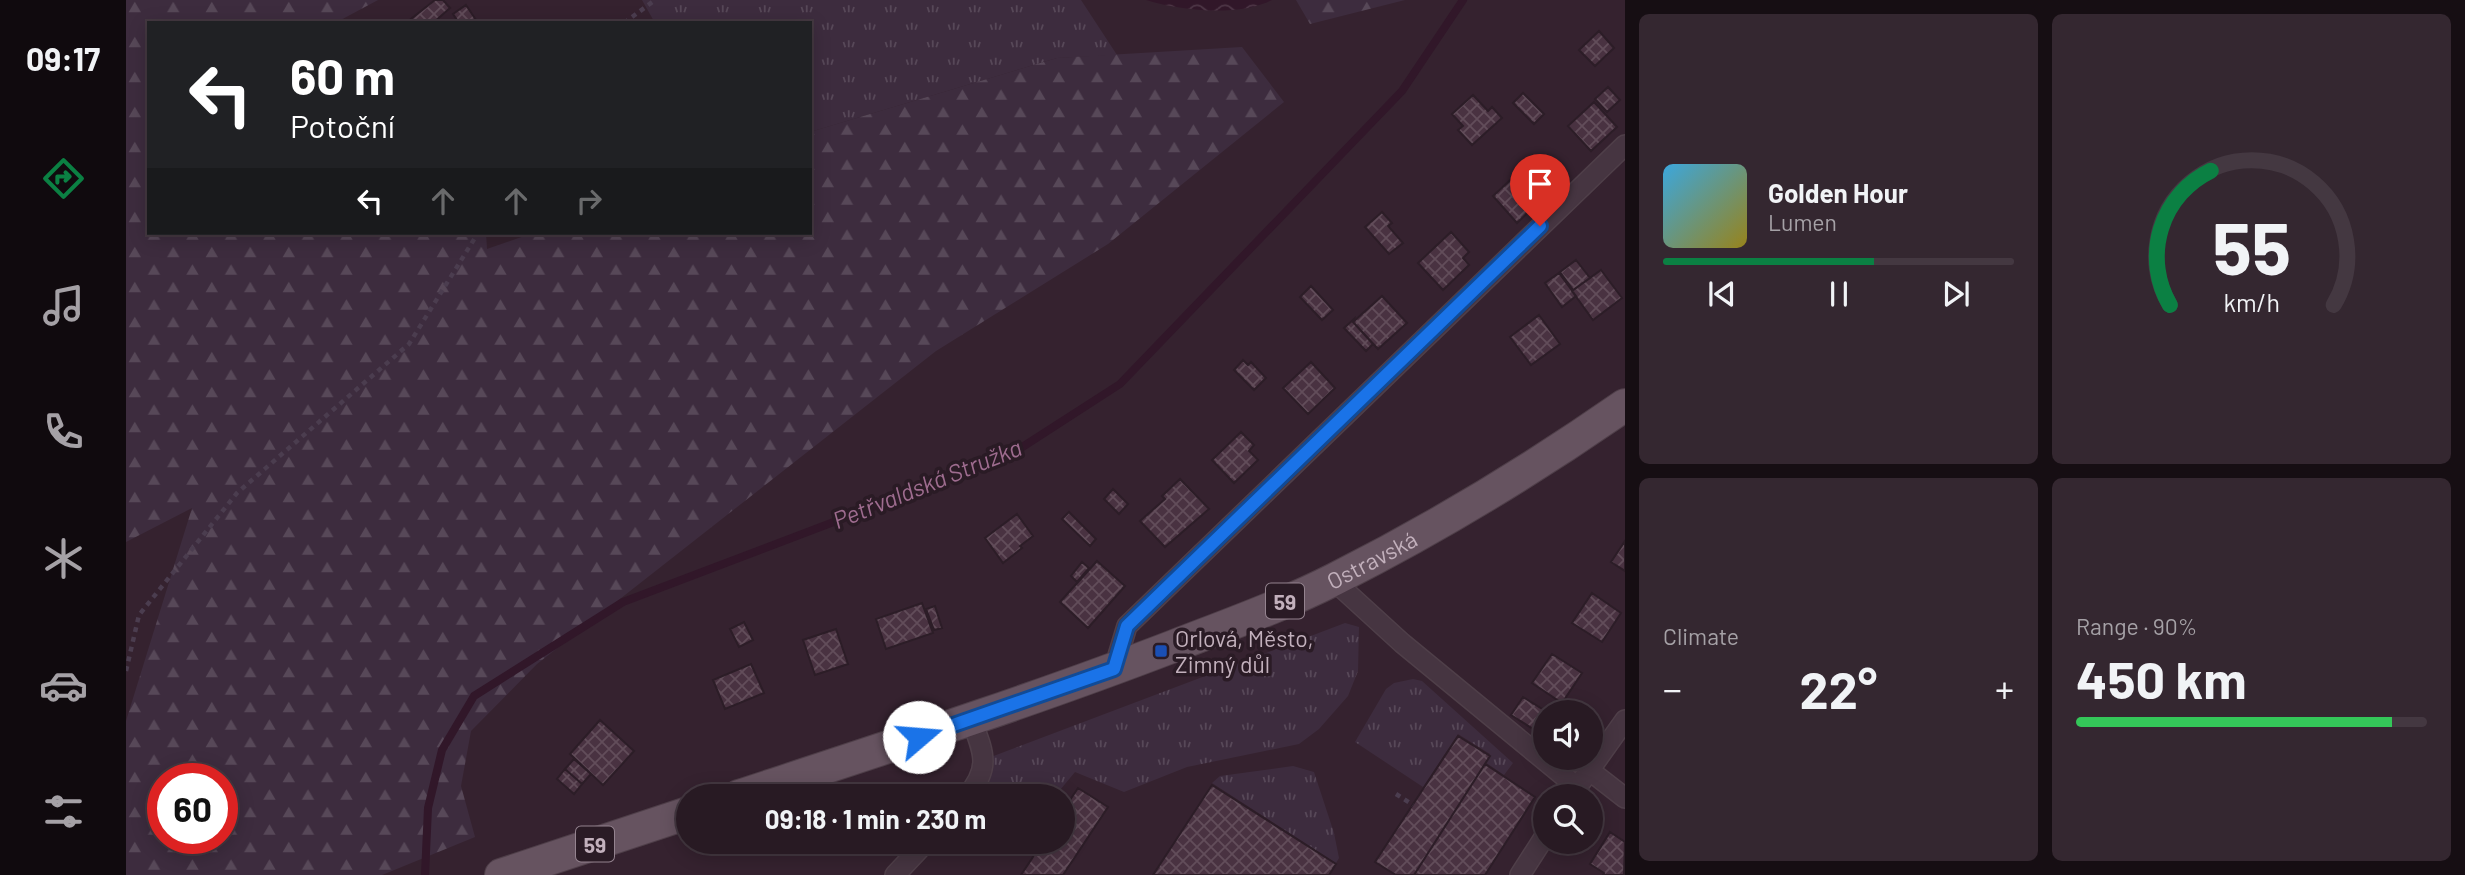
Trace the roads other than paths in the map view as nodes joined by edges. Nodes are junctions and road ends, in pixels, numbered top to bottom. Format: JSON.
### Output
{"nodes":[{"id":1,"x":1625,"y":145,"type":"edge"},
{"id":2,"x":1625,"y":405,"type":"edge"},
{"id":3,"x":1333,"y":580,"type":"junction"},
{"id":4,"x":1114,"y":669,"type":"junction"},
{"id":5,"x":971,"y":719,"type":"junction"},
{"id":6,"x":1625,"y":720,"type":"edge"},
{"id":7,"x":1603,"y":751,"type":"edge"},
{"id":8,"x":1589,"y":770,"type":"joint"},
{"id":9,"x":775,"y":784,"type":"edge"},
{"id":10,"x":975,"y":784,"type":"edge"},
{"id":11,"x":1565,"y":784,"type":"edge"},
{"id":12,"x":1579,"y":784,"type":"edge"},
{"id":13,"x":1625,"y":797,"type":"edge"},
{"id":14,"x":676,"y":817,"type":"edge"},
{"id":15,"x":915,"y":854,"type":"edge"},
{"id":16,"x":1533,"y":854,"type":"edge"},
{"id":17,"x":501,"y":875,"type":"edge"},
{"id":18,"x":895,"y":875,"type":"edge"},
{"id":19,"x":1520,"y":875,"type":"edge"}],
"edges":[{"from":1,"to":4,"type":"street"},
{"from":2,"to":3,"type":"main road","name":"Ostravská","number":"59"},
{"from":3,"to":4,"type":"main road","name":"Ostravská","number":"59"},
{"from":3,"to":11,"type":"street"},
{"from":4,"to":5,"type":"main road","name":"Ostravská","number":"59"},
{"from":5,"to":9,"type":"main road","name":"Ostravská","number":"59"},
{"from":5,"to":10,"type":"street"},
{"from":6,"to":7,"type":"street"},
{"from":8,"to":12,"type":"street"},
{"from":8,"to":13,"type":"street"},
{"from":14,"to":17,"type":"main road","number":"59"},
{"from":15,"to":18,"type":"street"},
{"from":16,"to":19,"type":"street"}]}
